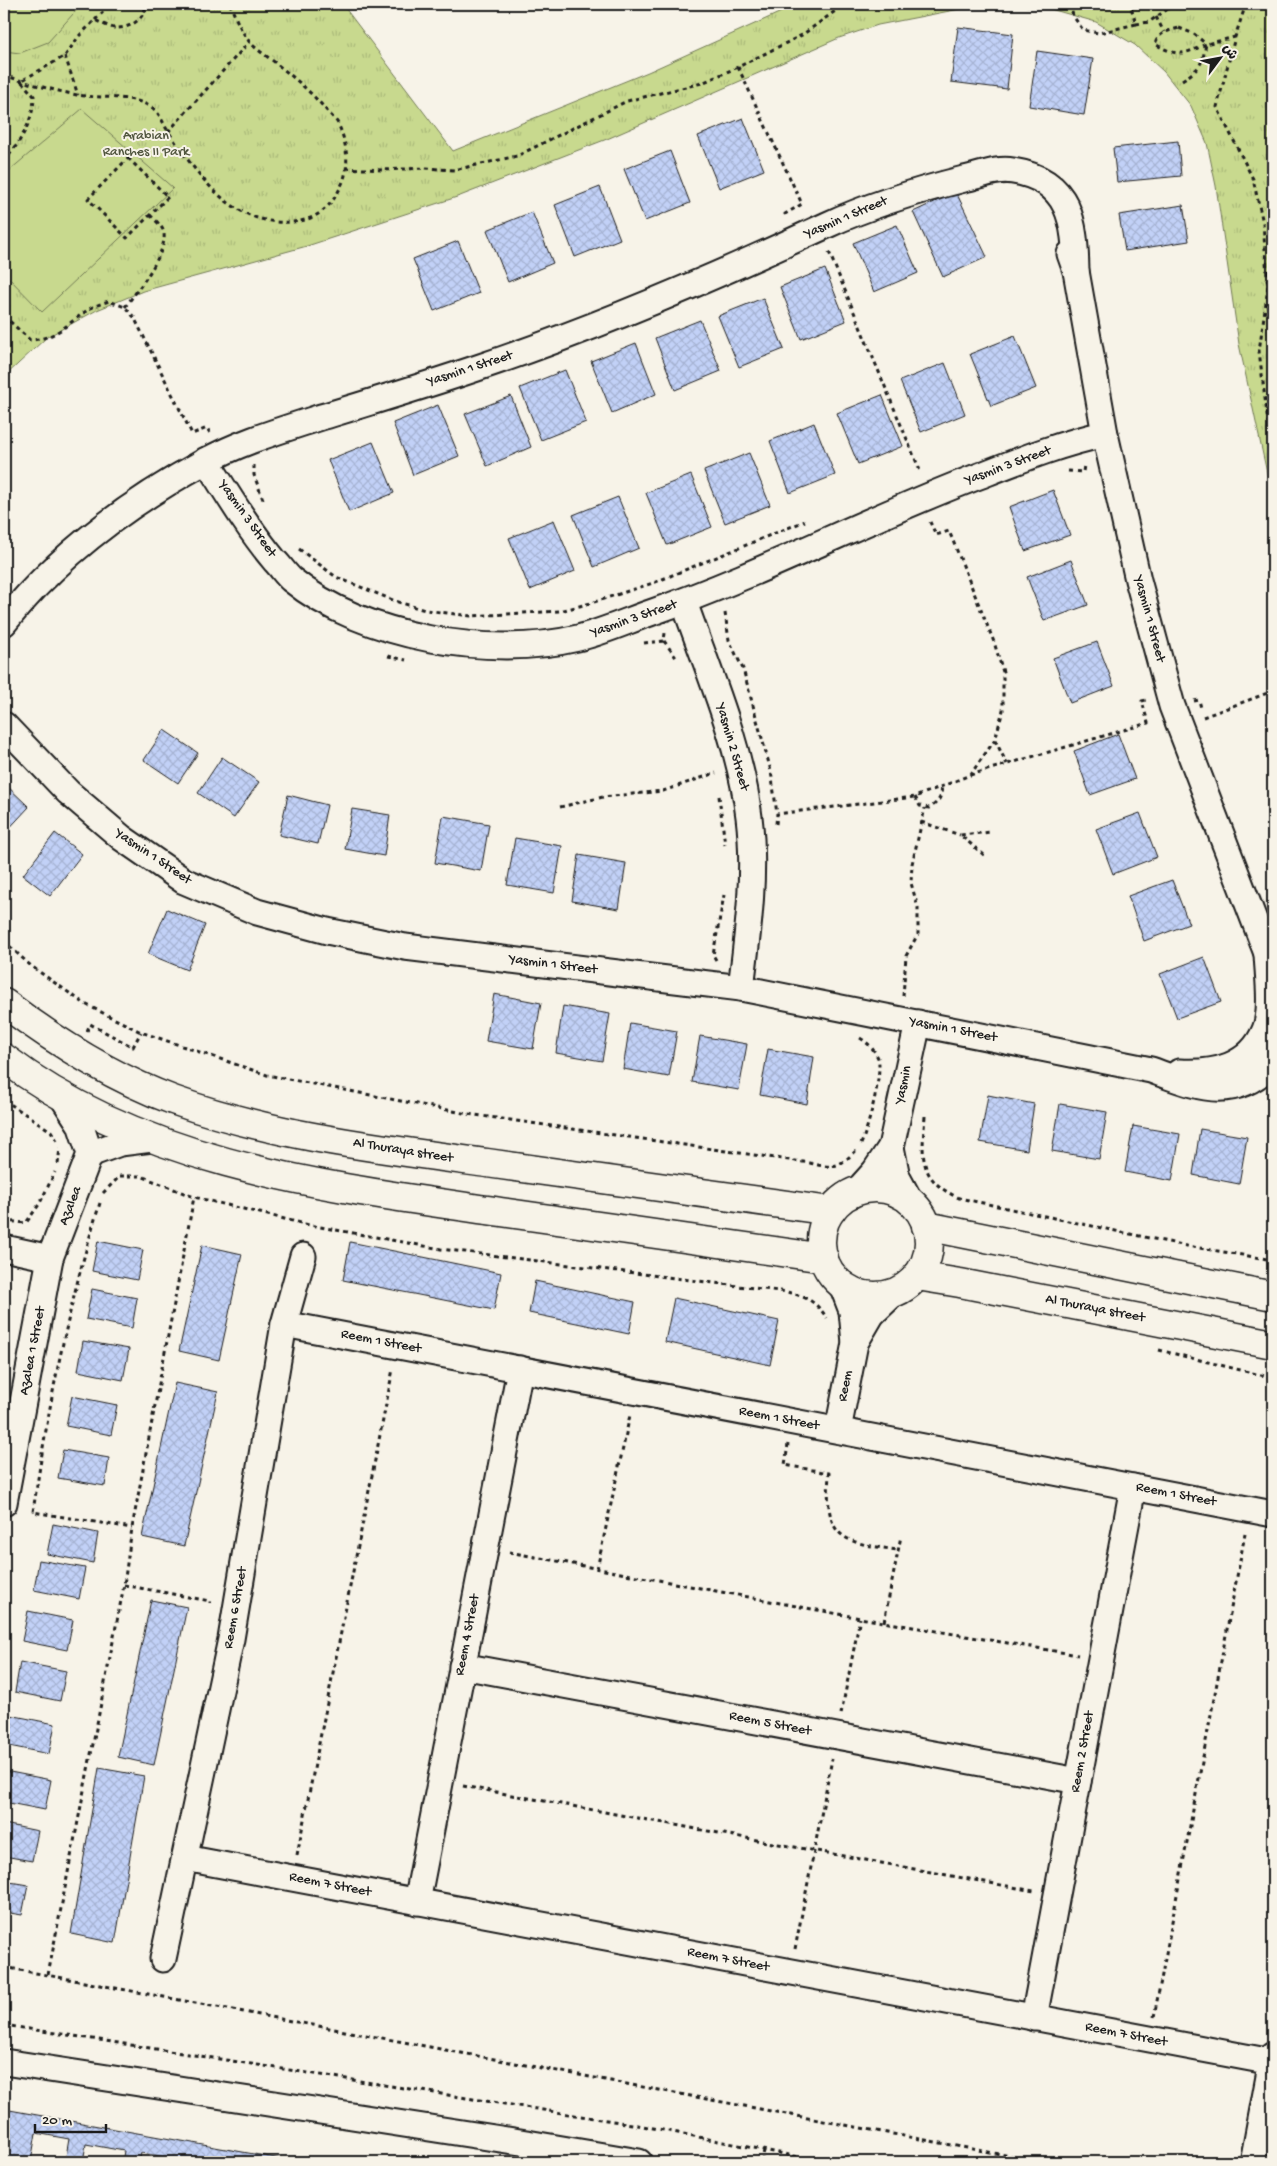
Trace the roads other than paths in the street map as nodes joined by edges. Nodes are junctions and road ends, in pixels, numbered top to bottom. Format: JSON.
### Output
{"nodes":[{"id":1,"x":1105,"y":434,"type":"junction"},
{"id":2,"x":222,"y":454,"type":"junction"},
{"id":3,"x":684,"y":602,"type":"junction"},
{"id":4,"x":5,"y":620,"type":"edge"},
{"id":5,"x":6,"y":730,"type":"edge"},
{"id":6,"x":1270,"y":962,"type":"edge"},
{"id":7,"x":740,"y":988,"type":"junction"},
{"id":8,"x":4,"y":1003,"type":"edge"},
{"id":9,"x":918,"y":1023,"type":"junction"},
{"id":10,"x":4,"y":1058,"type":"edge"},
{"id":11,"x":1273,"y":1062,"type":"edge"},
{"id":12,"x":1151,"y":1070,"type":"junction"},
{"id":13,"x":63,"y":1098,"type":"junction"},
{"id":14,"x":152,"y":1139,"type":"junction"},
{"id":15,"x":891,"y":1147,"type":"junction"},
{"id":16,"x":90,"y":1154,"type":"junction"},
{"id":17,"x":857,"y":1191,"type":"junction"},
{"id":18,"x":910,"y":1201,"type":"junction"},
{"id":19,"x":831,"y":1211,"type":"junction"},
{"id":20,"x":926,"y":1226,"type":"junction"},
{"id":21,"x":4,"y":1248,"type":"edge"},
{"id":22,"x":303,"y":1256,"type":"dead end"},
{"id":23,"x":50,"y":1258,"type":"junction"},
{"id":24,"x":824,"y":1258,"type":"junction"},
{"id":25,"x":917,"y":1276,"type":"junction"},
{"id":26,"x":842,"y":1285,"type":"junction"},
{"id":27,"x":895,"y":1292,"type":"junction"},
{"id":28,"x":1273,"y":1296,"type":"edge"},
{"id":29,"x":284,"y":1324,"type":"junction"},
{"id":30,"x":855,"y":1343,"type":"junction"},
{"id":31,"x":1273,"y":1344,"type":"edge"},
{"id":32,"x":520,"y":1369,"type":"junction"},
{"id":33,"x":838,"y":1430,"type":"junction"},
{"id":34,"x":1132,"y":1487,"type":"junction"},
{"id":35,"x":4,"y":1503,"type":"edge"},
{"id":36,"x":1261,"y":1511,"type":"edge"},
{"id":37,"x":462,"y":1666,"type":"junction"},
{"id":38,"x":1078,"y":1781,"type":"junction"},
{"id":39,"x":185,"y":1858,"type":"junction"},
{"id":40,"x":417,"y":1902,"type":"junction"},
{"id":41,"x":163,"y":1959,"type":"dead end"},
{"id":42,"x":1034,"y":2018,"type":"junction"},
{"id":43,"x":1272,"y":2059,"type":"edge"},
{"id":44,"x":4,"y":2062,"type":"edge"},
{"id":45,"x":531,"y":2153,"type":"edge"},
{"id":46,"x":1254,"y":2157,"type":"dead end"},
{"id":47,"x":603,"y":2159,"type":"edge"},
{"id":48,"x":638,"y":2162,"type":"edge"}],
"edges":[{"from":1,"to":2,"type":"street","name":"Yasmin 1 Street"},
{"from":1,"to":3,"type":"street","name":"Yasmin 3 Street"},
{"from":1,"to":6,"type":"street","name":"Yasmin 1 Street"},
{"from":2,"to":3,"type":"street","name":"Yasmin 3 Street"},
{"from":2,"to":4,"type":"street","name":"Yasmin 1 Street"},
{"from":3,"to":7,"type":"street","name":"Yasmin 2 Street"},
{"from":5,"to":7,"type":"street","name":"Yasmin 1 Street"},
{"from":6,"to":12,"type":"street","name":"Yasmin 1 Street"},
{"from":7,"to":9,"type":"street","name":"Yasmin 1 Street"},
{"from":8,"to":19,"type":"street","name":"Al Thuraya street"},
{"from":9,"to":12,"type":"street","name":"Yasmin 1 Street"},
{"from":9,"to":15,"type":"street","name":"Yasmin"},
{"from":10,"to":13,"type":"street"},
{"from":11,"to":12,"type":"street","name":"Yasmin 1 Street"},
{"from":13,"to":14,"type":"street"},
{"from":13,"to":16,"type":"street"},
{"from":14,"to":16,"type":"street"},
{"from":14,"to":24,"type":"street"},
{"from":15,"to":17,"type":"street","name":"Yasmin"},
{"from":15,"to":18,"type":"street","name":"Yasmin"},
{"from":16,"to":23,"type":"street","name":"Azalea"},
{"from":17,"to":18,"type":"street"},
{"from":17,"to":19,"type":"street"},
{"from":18,"to":20,"type":"street"},
{"from":19,"to":24,"type":"street"},
{"from":20,"to":25,"type":"street"},
{"from":20,"to":28,"type":"street"},
{"from":21,"to":23,"type":"street"},
{"from":22,"to":29,"type":"street","name":"Reem 6 Street"},
{"from":23,"to":35,"type":"street","name":"Azalea 1 Street"},
{"from":24,"to":26,"type":"street"},
{"from":25,"to":27,"type":"street"},
{"from":25,"to":31,"type":"street","name":"Al Thuraya street"},
{"from":26,"to":27,"type":"street"},
{"from":26,"to":30,"type":"street","name":"Reem"},
{"from":27,"to":30,"type":"street","name":"Reem"},
{"from":29,"to":32,"type":"street","name":"Reem 1 Street"},
{"from":29,"to":39,"type":"street","name":"Reem 6 Street"},
{"from":30,"to":33,"type":"street","name":"Reem"},
{"from":32,"to":33,"type":"street","name":"Reem 1 Street"},
{"from":32,"to":37,"type":"street","name":"Reem 4 Street"},
{"from":33,"to":34,"type":"street","name":"Reem 1 Street"},
{"from":34,"to":36,"type":"street","name":"Reem 1 Street"},
{"from":34,"to":38,"type":"street","name":"Reem 2 Street"},
{"from":37,"to":38,"type":"street","name":"Reem 5 Street"},
{"from":37,"to":40,"type":"street","name":"Reem 4 Street"},
{"from":38,"to":42,"type":"street","name":"Reem 2 Street"},
{"from":39,"to":40,"type":"street","name":"Reem 7 Street"},
{"from":39,"to":41,"type":"street","name":"Reem 6 Street"},
{"from":40,"to":42,"type":"street","name":"Reem 7 Street"},
{"from":42,"to":43,"type":"street","name":"Reem 7 Street"},
{"from":43,"to":46,"type":"street"},
{"from":44,"to":45,"type":"street"},
{"from":45,"to":47,"type":"street"},
{"from":47,"to":48,"type":"street"}]}
